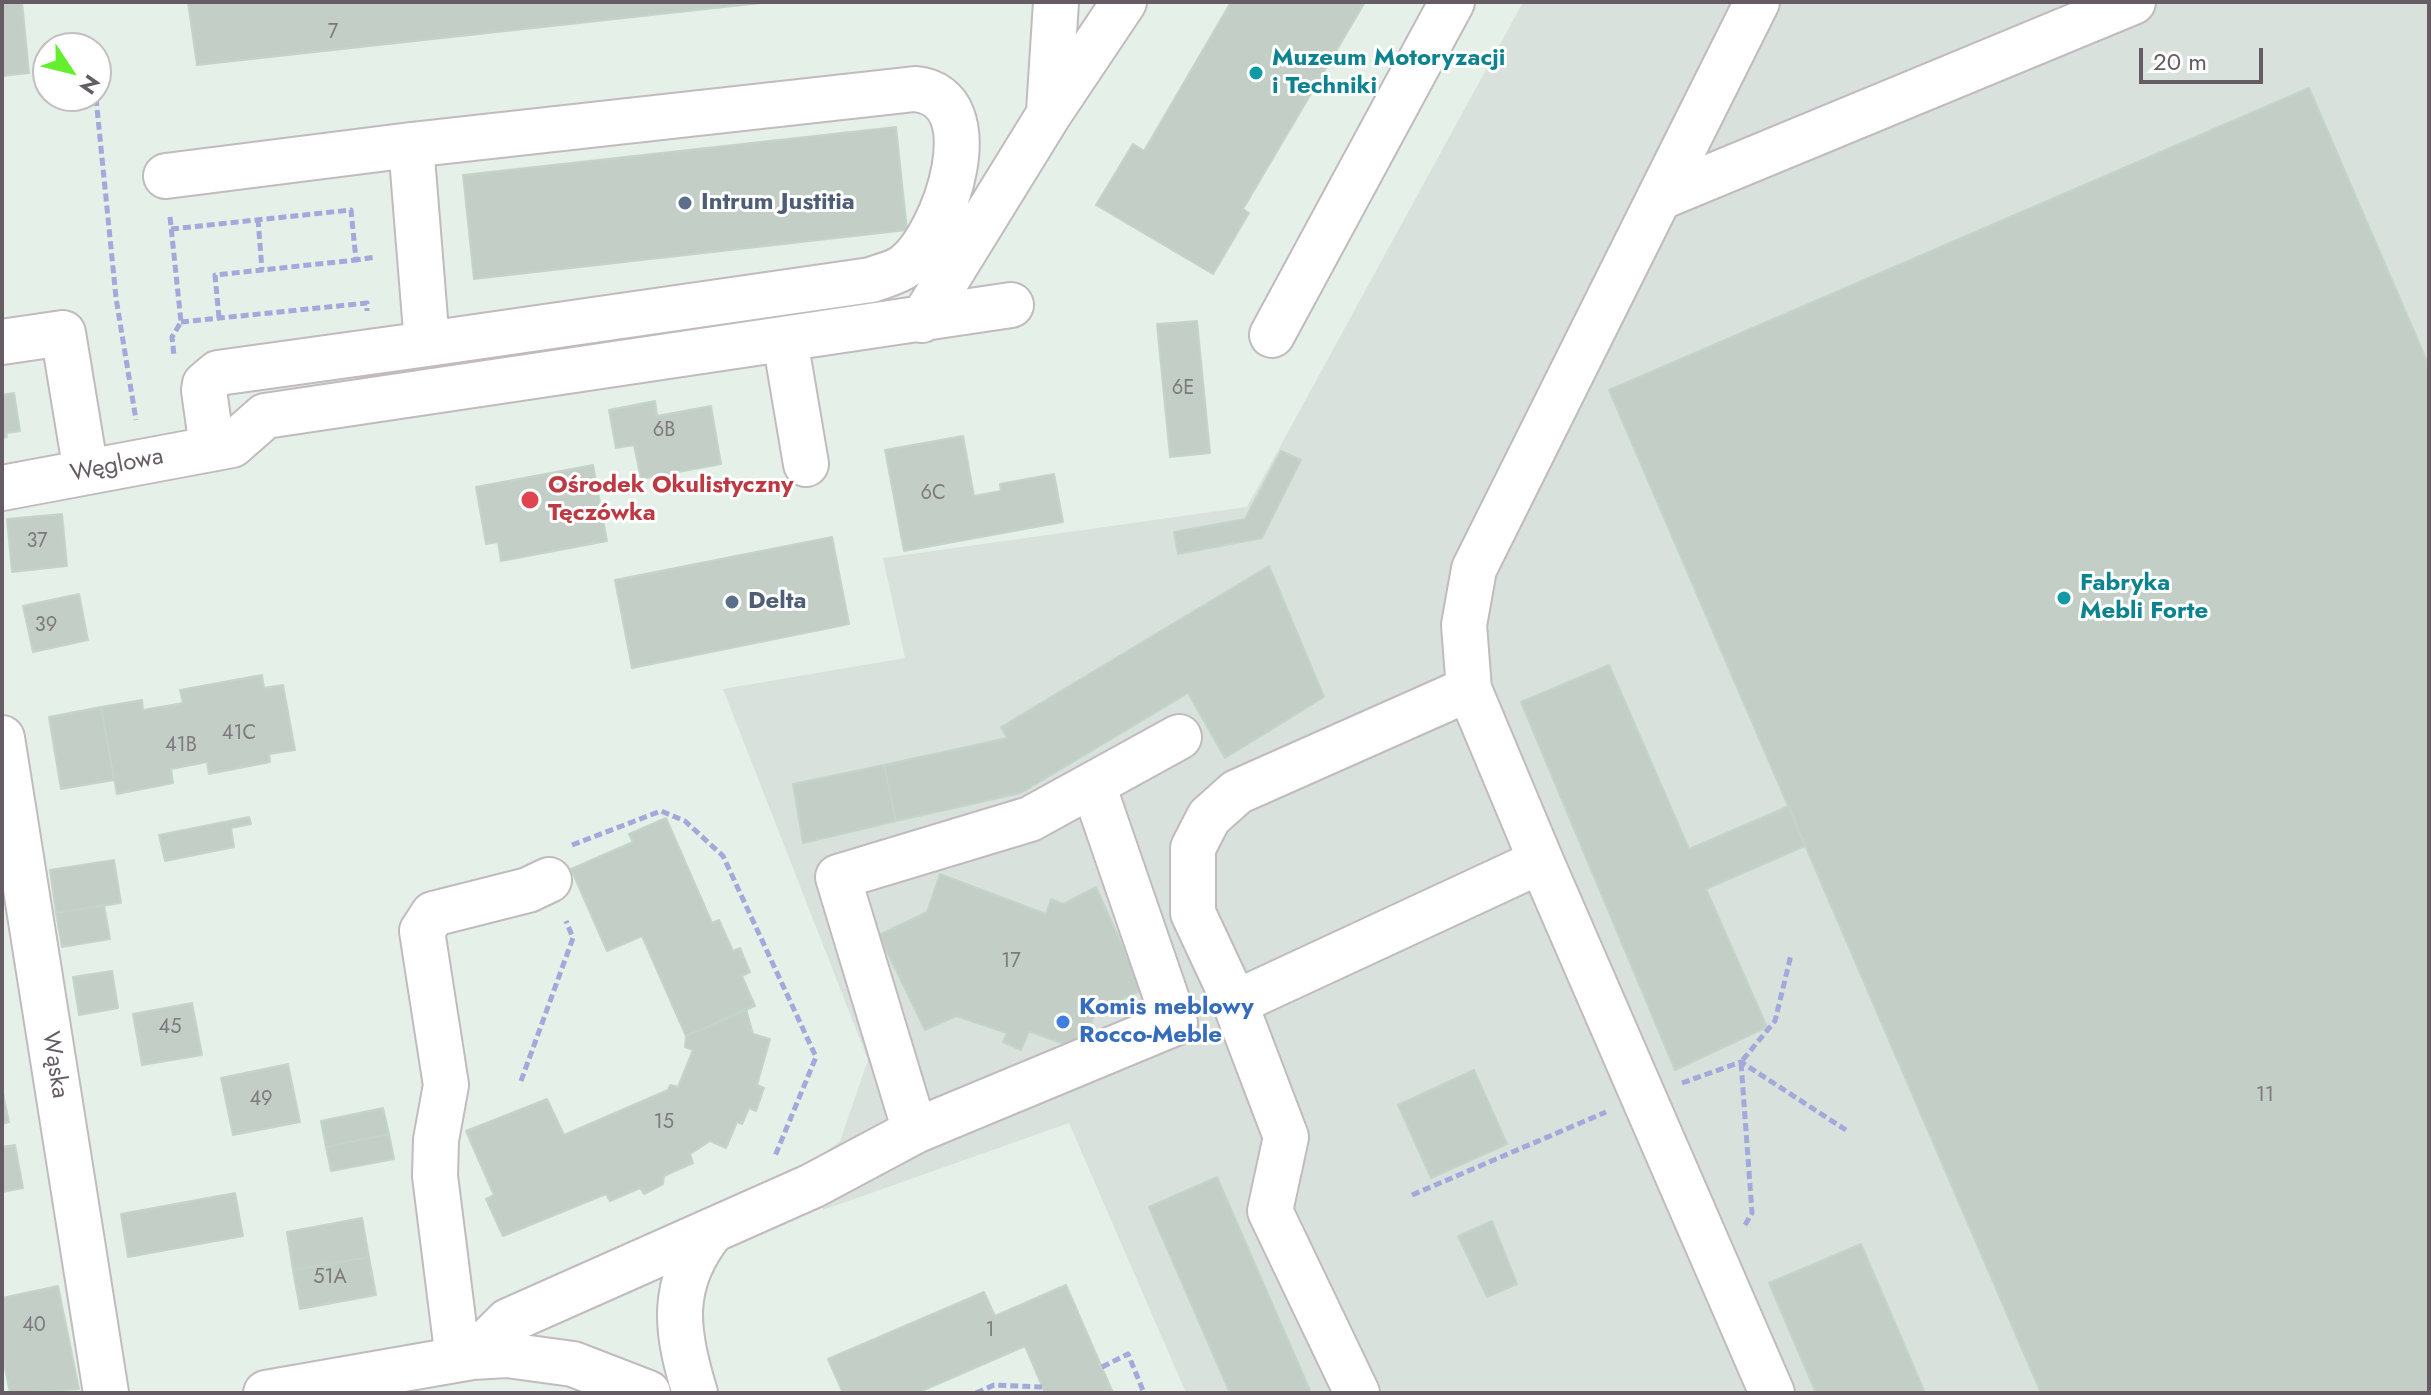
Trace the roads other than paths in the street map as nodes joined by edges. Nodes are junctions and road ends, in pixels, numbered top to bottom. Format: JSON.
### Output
{"nodes":[{"id":1,"x":1056,"y":2,"type":"edge"},
{"id":2,"x":1124,"y":2,"type":"edge"},
{"id":3,"x":1452,"y":2,"type":"edge"},
{"id":4,"x":1757,"y":2,"type":"edge"},
{"id":5,"x":2133,"y":2,"type":"edge"},
{"id":6,"x":1049,"y":114,"type":"junction"},
{"id":7,"x":411,"y":145,"type":"junction"},
{"id":8,"x":166,"y":176,"type":"road end"},
{"id":9,"x":1659,"y":198,"type":"junction"},
{"id":10,"x":1011,"y":305,"type":"dead end"},
{"id":11,"x":922,"y":320,"type":"junction"},
{"id":12,"x":1272,"y":335,"type":"dead end"},
{"id":13,"x":785,"y":340,"type":"junction"},
{"id":14,"x":2,"y":342,"type":"edge"},
{"id":15,"x":427,"y":344,"type":"junction"},
{"id":16,"x":222,"y":446,"type":"junction"},
{"id":17,"x":806,"y":464,"type":"dead end"},
{"id":18,"x":86,"y":472,"type":"junction"},
{"id":19,"x":2,"y":488,"type":"edge"},
{"id":20,"x":1469,"y":689,"type":"junction"},
{"id":21,"x":1179,"y":737,"type":"dead end"},
{"id":22,"x":2,"y":738,"type":"edge"},
{"id":23,"x":1093,"y":785,"type":"junction"},
{"id":24,"x":1541,"y":861,"type":"junction"},
{"id":25,"x":549,"y":880,"type":"road end"},
{"id":26,"x":1235,"y":1003,"type":"junction"},
{"id":27,"x":915,"y":1131,"type":"junction"},
{"id":28,"x":711,"y":1232,"type":"junction"},
{"id":29,"x":465,"y":1358,"type":"junction"},
{"id":30,"x":106,"y":1393,"type":"edge"},
{"id":31,"x":266,"y":1393,"type":"edge"},
{"id":32,"x":648,"y":1393,"type":"edge"},
{"id":33,"x":695,"y":1393,"type":"edge"},
{"id":34,"x":1357,"y":1393,"type":"edge"},
{"id":35,"x":1772,"y":1393,"type":"edge"}],
"edges":[{"from":1,"to":6,"type":"street"},
{"from":2,"to":6,"type":"street"},
{"from":3,"to":12,"type":"street"},
{"from":4,"to":9,"type":"street"},
{"from":5,"to":9,"type":"street"},
{"from":6,"to":11,"type":"street"},
{"from":7,"to":8,"type":"street"},
{"from":7,"to":15,"type":"street"},
{"from":7,"to":15,"type":"street"},
{"from":9,"to":20,"type":"street"},
{"from":10,"to":11,"type":"street"},
{"from":11,"to":13,"type":"street"},
{"from":13,"to":16,"type":"street"},
{"from":13,"to":17,"type":"street"},
{"from":14,"to":18,"type":"street"},
{"from":15,"to":16,"type":"street"},
{"from":16,"to":18,"type":"street","name":"Węglowa"},
{"from":18,"to":19,"type":"street","name":"Węglowa"},
{"from":20,"to":24,"type":"street"},
{"from":20,"to":26,"type":"street"},
{"from":21,"to":23,"type":"street"},
{"from":22,"to":30,"type":"street","name":"Wąska"},
{"from":23,"to":27,"type":"street"},
{"from":23,"to":27,"type":"street"},
{"from":24,"to":26,"type":"street"},
{"from":24,"to":35,"type":"street"},
{"from":25,"to":29,"type":"street"},
{"from":26,"to":34,"type":"street"},
{"from":27,"to":28,"type":"street"},
{"from":28,"to":29,"type":"street"},
{"from":28,"to":33,"type":"street"},
{"from":29,"to":31,"type":"street"},
{"from":29,"to":32,"type":"street"}]}
